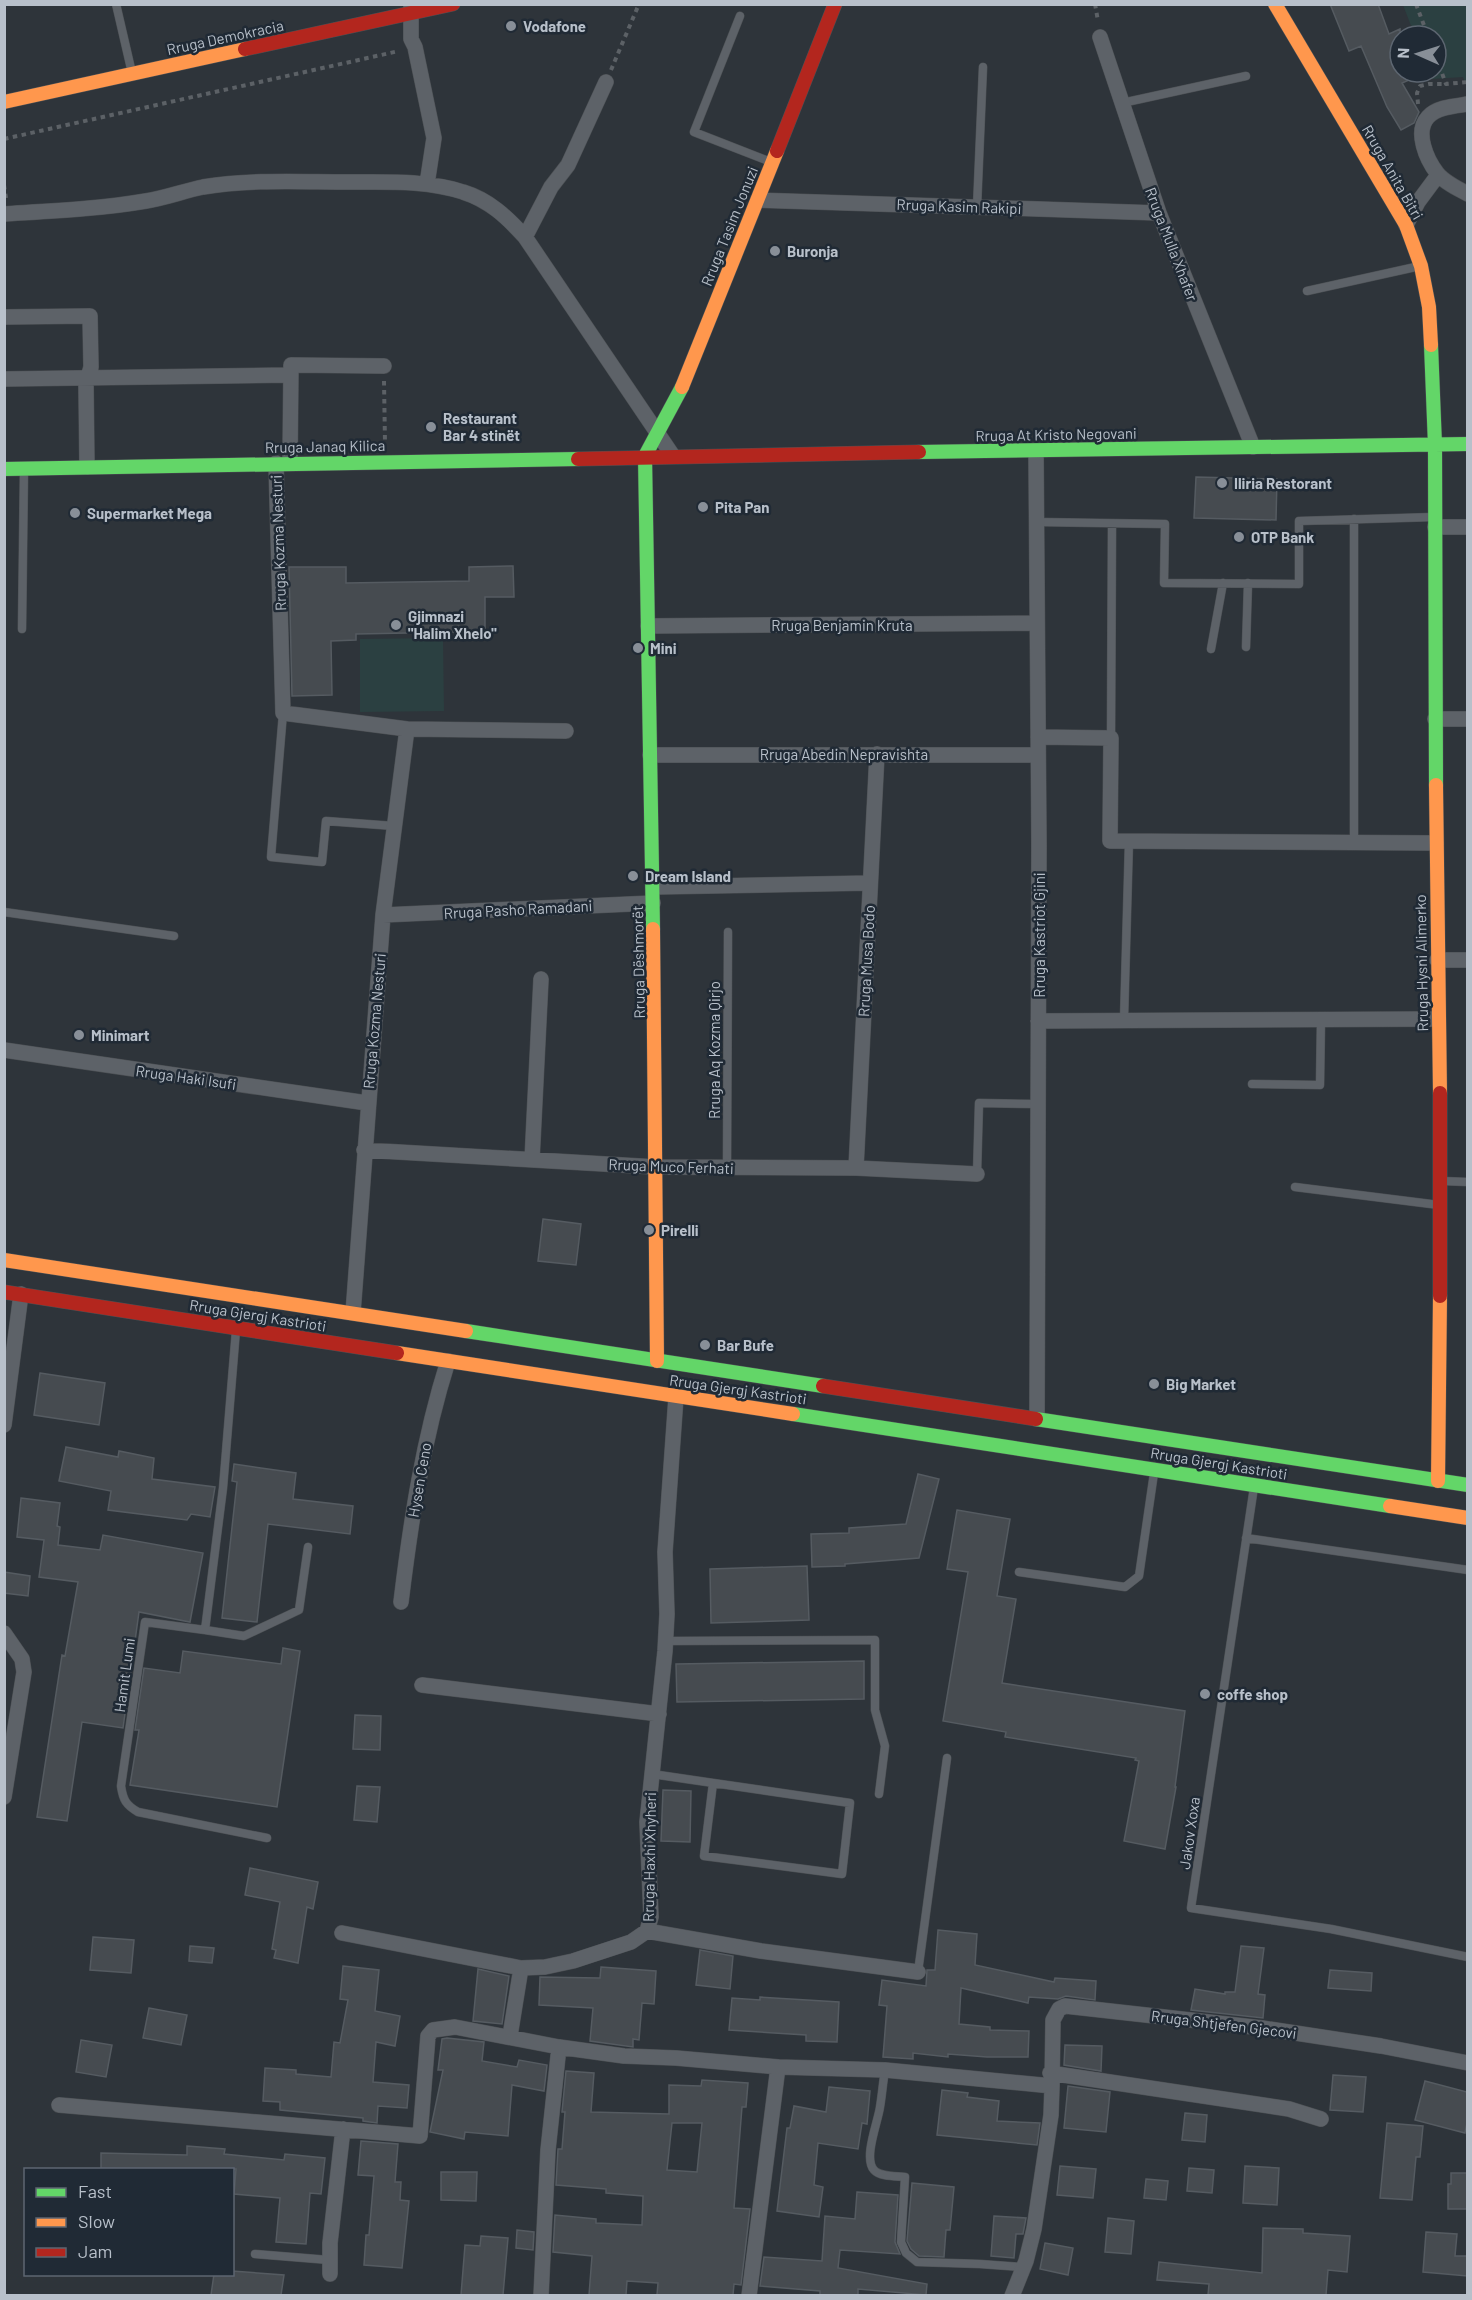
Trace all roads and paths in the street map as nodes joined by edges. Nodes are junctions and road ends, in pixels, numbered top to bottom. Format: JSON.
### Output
{"nodes":[{"id":1,"x":116,"y":4,"type":"edge"},
{"id":2,"x":453,"y":4,"type":"edge"},
{"id":3,"x":639,"y":4,"type":"edge"},
{"id":4,"x":835,"y":4,"type":"edge"},
{"id":5,"x":1275,"y":4,"type":"edge"},
{"id":6,"x":1416,"y":4,"type":"edge"},
{"id":7,"x":411,"y":10,"type":"edge"},
{"id":8,"x":740,"y":16,"type":"dead end"},
{"id":9,"x":1424,"y":24,"type":"edge"},
{"id":10,"x":1100,"y":37,"type":"dead end"},
{"id":11,"x":416,"y":47,"type":"junction"},
{"id":12,"x":983,"y":67,"type":"dead end"},
{"id":13,"x":133,"y":74,"type":"junction"},
{"id":14,"x":1246,"y":76,"type":"dead end"},
{"id":15,"x":606,"y":82,"type":"joint"},
{"id":16,"x":1467,"y":82,"type":"edge"},
{"id":17,"x":1429,"y":84,"type":"edge"},
{"id":18,"x":1448,"y":84,"type":"edge"},
{"id":19,"x":4,"y":102,"type":"edge"},
{"id":20,"x":1122,"y":103,"type":"junction"},
{"id":21,"x":1467,"y":104,"type":"edge"},
{"id":22,"x":1427,"y":118,"type":"junction"},
{"id":23,"x":4,"y":139,"type":"edge"},
{"id":24,"x":772,"y":163,"type":"junction"},
{"id":25,"x":1438,"y":175,"type":"junction"},
{"id":26,"x":427,"y":184,"type":"junction"},
{"id":27,"x":1467,"y":194,"type":"edge"},
{"id":28,"x":759,"y":200,"type":"junction"},
{"id":29,"x":977,"y":207,"type":"junction"},
{"id":30,"x":1159,"y":213,"type":"junction"},
{"id":31,"x":4,"y":214,"type":"edge"},
{"id":32,"x":1406,"y":225,"type":"junction"},
{"id":33,"x":525,"y":237,"type":"junction"},
{"id":34,"x":1421,"y":266,"type":"junction"},
{"id":35,"x":1307,"y":291,"type":"dead end"},
{"id":36,"x":4,"y":317,"type":"edge"},
{"id":37,"x":384,"y":366,"type":"joint"},
{"id":38,"x":290,"y":375,"type":"junction"},
{"id":39,"x":88,"y":378,"type":"junction"},
{"id":40,"x":4,"y":379,"type":"edge"},
{"id":41,"x":658,"y":432,"type":"junction"},
{"id":42,"x":1467,"y":444,"type":"edge"},
{"id":43,"x":1435,"y":445,"type":"junction"},
{"id":44,"x":1253,"y":447,"type":"junction"},
{"id":45,"x":1036,"y":451,"type":"junction"},
{"id":46,"x":645,"y":456,"type":"junction"},
{"id":47,"x":673,"y":456,"type":"junction"},
{"id":48,"x":386,"y":462,"type":"junction"},
{"id":49,"x":283,"y":463,"type":"junction"},
{"id":50,"x":87,"y":467,"type":"junction"},
{"id":51,"x":24,"y":468,"type":"junction"},
{"id":52,"x":4,"y":469,"type":"edge"},
{"id":53,"x":1354,"y":519,"type":"junction"},
{"id":54,"x":1036,"y":522,"type":"junction"},
{"id":55,"x":1435,"y":522,"type":"junction"},
{"id":56,"x":1112,"y":524,"type":"junction"},
{"id":57,"x":1467,"y":527,"type":"edge"},
{"id":58,"x":1223,"y":583,"type":"junction"},
{"id":59,"x":1248,"y":583,"type":"junction"},
{"id":60,"x":1036,"y":623,"type":"junction"},
{"id":61,"x":648,"y":626,"type":"junction"},
{"id":62,"x":22,"y":629,"type":"dead end"},
{"id":63,"x":1246,"y":647,"type":"dead end"},
{"id":64,"x":1210,"y":649,"type":"dead end"},
{"id":65,"x":283,"y":713,"type":"junction"},
{"id":66,"x":1435,"y":719,"type":"junction"},
{"id":67,"x":1467,"y":719,"type":"edge"},
{"id":68,"x":406,"y":729,"type":"junction"},
{"id":69,"x":566,"y":731,"type":"dead end"},
{"id":70,"x":1038,"y":737,"type":"junction"},
{"id":71,"x":1111,"y":738,"type":"junction"},
{"id":72,"x":877,"y":754,"type":"junction"},
{"id":73,"x":650,"y":755,"type":"junction"},
{"id":74,"x":1038,"y":755,"type":"junction"},
{"id":75,"x":394,"y":826,"type":"junction"},
{"id":76,"x":1129,"y":842,"type":"junction"},
{"id":77,"x":1354,"y":843,"type":"junction"},
{"id":78,"x":1436,"y":843,"type":"junction"},
{"id":79,"x":870,"y":883,"type":"junction"},
{"id":80,"x":653,"y":887,"type":"junction"},
{"id":81,"x":654,"y":903,"type":"junction"},
{"id":82,"x":4,"y":912,"type":"edge"},
{"id":83,"x":383,"y":915,"type":"junction"},
{"id":84,"x":728,"y":932,"type":"dead end"},
{"id":85,"x":174,"y":936,"type":"dead end"},
{"id":86,"x":1437,"y":960,"type":"junction"},
{"id":87,"x":1467,"y":960,"type":"edge"},
{"id":88,"x":541,"y":978,"type":"dead end"},
{"id":89,"x":1321,"y":1019,"type":"junction"},
{"id":90,"x":1438,"y":1019,"type":"junction"},
{"id":91,"x":1124,"y":1020,"type":"junction"},
{"id":92,"x":1038,"y":1021,"type":"junction"},
{"id":93,"x":4,"y":1050,"type":"edge"},
{"id":94,"x":1252,"y":1084,"type":"dead end"},
{"id":95,"x":367,"y":1103,"type":"junction"},
{"id":96,"x":1038,"y":1104,"type":"junction"},
{"id":97,"x":364,"y":1150,"type":"junction"},
{"id":98,"x":532,"y":1160,"type":"junction"},
{"id":99,"x":656,"y":1167,"type":"junction"},
{"id":100,"x":727,"y":1168,"type":"junction"},
{"id":101,"x":856,"y":1168,"type":"junction"},
{"id":102,"x":977,"y":1174,"type":"joint"},
{"id":103,"x":1441,"y":1181,"type":"junction"},
{"id":104,"x":1467,"y":1182,"type":"edge"},
{"id":105,"x":1295,"y":1187,"type":"dead end"},
{"id":106,"x":1441,"y":1205,"type":"junction"},
{"id":107,"x":4,"y":1260,"type":"edge"},
{"id":108,"x":4,"y":1292,"type":"edge"},
{"id":109,"x":21,"y":1294,"type":"junction"},
{"id":110,"x":352,"y":1313,"type":"junction"},
{"id":111,"x":236,"y":1328,"type":"junction"},
{"id":112,"x":448,"y":1361,"type":"junction"},
{"id":113,"x":657,"y":1361,"type":"junction"},
{"id":114,"x":676,"y":1397,"type":"junction"},
{"id":115,"x":1037,"y":1419,"type":"junction"},
{"id":116,"x":4,"y":1425,"type":"edge"},
{"id":117,"x":1155,"y":1469,"type":"junction"},
{"id":118,"x":1438,"y":1481,"type":"junction"},
{"id":119,"x":1254,"y":1485,"type":"junction"},
{"id":120,"x":1467,"y":1485,"type":"edge"},
{"id":121,"x":1467,"y":1518,"type":"edge"},
{"id":122,"x":1246,"y":1538,"type":"junction"},
{"id":123,"x":308,"y":1547,"type":"dead end"},
{"id":124,"x":1467,"y":1570,"type":"edge"},
{"id":125,"x":1019,"y":1572,"type":"dead end"},
{"id":126,"x":400,"y":1602,"type":"dead end"},
{"id":127,"x":205,"y":1630,"type":"junction"},
{"id":128,"x":4,"y":1633,"type":"edge"},
{"id":129,"x":666,"y":1641,"type":"junction"},
{"id":130,"x":422,"y":1684,"type":"dead end"},
{"id":131,"x":659,"y":1714,"type":"junction"},
{"id":132,"x":947,"y":1758,"type":"dead end"},
{"id":133,"x":652,"y":1774,"type":"junction"},
{"id":134,"x":713,"y":1783,"type":"junction"},
{"id":135,"x":879,"y":1794,"type":"dead end"},
{"id":136,"x":4,"y":1797,"type":"edge"},
{"id":137,"x":267,"y":1838,"type":"dead end"},
{"id":138,"x":647,"y":1931,"type":"junction"},
{"id":139,"x":342,"y":1933,"type":"dead end"},
{"id":140,"x":1467,"y":1957,"type":"edge"},
{"id":141,"x":521,"y":1968,"type":"junction"},
{"id":142,"x":918,"y":1972,"type":"joint"},
{"id":143,"x":510,"y":2036,"type":"junction"},
{"id":144,"x":559,"y":2047,"type":"junction"},
{"id":145,"x":1467,"y":2063,"type":"edge"},
{"id":146,"x":778,"y":2067,"type":"junction"},
{"id":147,"x":885,"y":2070,"type":"junction"},
{"id":148,"x":1051,"y":2080,"type":"junction"},
{"id":149,"x":59,"y":2104,"type":"dead end"},
{"id":150,"x":1321,"y":2119,"type":"dead end"},
{"id":151,"x":343,"y":2129,"type":"junction"},
{"id":152,"x":255,"y":2254,"type":"dead end"},
{"id":153,"x":330,"y":2267,"type":"joint"},
{"id":154,"x":1023,"y":2267,"type":"junction"},
{"id":155,"x":541,"y":2295,"type":"edge"},
{"id":156,"x":749,"y":2295,"type":"edge"},
{"id":157,"x":1012,"y":2295,"type":"edge"}],
"edges":[{"from":1,"to":13,"type":"lane"},
{"from":2,"to":7,"type":"main road","name":"Rruga Demokracia"},
{"from":3,"to":15,"type":"path"},
{"from":4,"to":24,"type":"main road","name":"Rruga Tasim Jonuzi"},
{"from":5,"to":32,"type":"main road","name":"Rruga Anita Bitri"},
{"from":6,"to":9,"type":"path"},
{"from":7,"to":11,"type":"street"},
{"from":7,"to":13,"type":"main road","name":"Rruga Demokracia"},
{"from":8,"to":24,"type":"lane"},
{"from":10,"to":20,"type":"street","name":"Rruga Mulla Xhafer"},
{"from":11,"to":23,"type":"path"},
{"from":11,"to":26,"type":"street"},
{"from":12,"to":29,"type":"lane"},
{"from":13,"to":19,"type":"main road","name":"Rruga Demokracia"},
{"from":14,"to":20,"type":"lane"},
{"from":15,"to":33,"type":"street"},
{"from":16,"to":18,"type":"path"},
{"from":17,"to":22,"type":"path"},
{"from":20,"to":30,"type":"street","name":"Rruga Mulla Xhafer"},
{"from":21,"to":22,"type":"street"},
{"from":22,"to":25,"type":"street"},
{"from":24,"to":28,"type":"main road","name":"Rruga Tasim Jonuzi"},
{"from":25,"to":27,"type":"street"},
{"from":25,"to":32,"type":"street"},
{"from":26,"to":31,"type":"street"},
{"from":26,"to":33,"type":"street"},
{"from":28,"to":29,"type":"street","name":"Rruga Kasim Rakipi"},
{"from":28,"to":41,"type":"main road","name":"Rruga Tasim Jonuzi"},
{"from":29,"to":30,"type":"street","name":"Rruga Kasim Rakipi"},
{"from":30,"to":44,"type":"street","name":"Rruga Mulla Xhafer"},
{"from":32,"to":34,"type":"main road","name":"Rruga Anita Bitri"},
{"from":33,"to":41,"type":"street"},
{"from":34,"to":35,"type":"lane"},
{"from":34,"to":43,"type":"main road","name":"Rruga Anita Bitri"},
{"from":36,"to":39,"type":"street"},
{"from":37,"to":38,"type":"street"},
{"from":37,"to":48,"type":"path"},
{"from":38,"to":39,"type":"street"},
{"from":38,"to":49,"type":"street","name":"Rruga Kozma Nesturi"},
{"from":39,"to":40,"type":"street"},
{"from":39,"to":50,"type":"street"},
{"from":41,"to":46,"type":"main road","name":"Rruga Tasim Jonuzi"},
{"from":41,"to":47,"type":"street"},
{"from":42,"to":43,"type":"main road","name":"Rruga At Kristo Negovani"},
{"from":43,"to":44,"type":"main road","name":"Rruga At Kristo Negovani"},
{"from":43,"to":55,"type":"main road","name":"Rruga Hysni Alimerko"},
{"from":44,"to":45,"type":"main road","name":"Rruga At Kristo Negovani"},
{"from":45,"to":47,"type":"main road","name":"Rruga At Kristo Negovani"},
{"from":45,"to":54,"type":"street","name":"Rruga Kastriot Gjini"},
{"from":46,"to":47,"type":"main road","name":"Rruga At Kristo Negovani"},
{"from":46,"to":48,"type":"main road","name":"Rruga Janaq Kilica"},
{"from":46,"to":61,"type":"main road","name":"Rruga Dëshmorët"},
{"from":48,"to":49,"type":"main road","name":"Rruga Janaq Kilica"},
{"from":49,"to":50,"type":"main road","name":"Rruga Janaq Kilica"},
{"from":49,"to":65,"type":"street","name":"Rruga Kozma Nesturi"},
{"from":50,"to":51,"type":"main road","name":"Rruga Janaq Kilica"},
{"from":51,"to":52,"type":"main road","name":"Rruga Janaq Kilica"},
{"from":51,"to":62,"type":"lane"},
{"from":53,"to":55,"type":"lane"},
{"from":53,"to":59,"type":"lane"},
{"from":53,"to":77,"type":"lane"},
{"from":54,"to":56,"type":"lane"},
{"from":54,"to":60,"type":"street","name":"Rruga Kastriot Gjini"},
{"from":55,"to":57,"type":"street"},
{"from":55,"to":66,"type":"main road","name":"Rruga Hysni Alimerko"},
{"from":56,"to":58,"type":"lane"},
{"from":56,"to":71,"type":"lane"},
{"from":58,"to":59,"type":"lane"},
{"from":58,"to":64,"type":"lane"},
{"from":59,"to":63,"type":"lane"},
{"from":60,"to":61,"type":"street","name":"Rruga Benjamin Kruta"},
{"from":60,"to":70,"type":"street","name":"Rruga Kastriot Gjini"},
{"from":61,"to":73,"type":"main road","name":"Rruga Dëshmorët"},
{"from":65,"to":68,"type":"street"},
{"from":65,"to":75,"type":"lane"},
{"from":66,"to":67,"type":"street"},
{"from":66,"to":78,"type":"main road","name":"Rruga Hysni Alimerko"},
{"from":68,"to":69,"type":"street"},
{"from":68,"to":75,"type":"street","name":"Rruga Kozma Nesturi"},
{"from":70,"to":71,"type":"street"},
{"from":70,"to":74,"type":"street","name":"Rruga Kastriot Gjini"},
{"from":71,"to":76,"type":"street"},
{"from":72,"to":73,"type":"street","name":"Rruga Abedin Nepravishta"},
{"from":72,"to":74,"type":"street","name":"Rruga Abedin Nepravishta"},
{"from":72,"to":79,"type":"street","name":"Rruga Musa Bodo"},
{"from":73,"to":80,"type":"main road","name":"Rruga Dëshmorët"},
{"from":74,"to":92,"type":"street","name":"Rruga Kastriot Gjini"},
{"from":75,"to":83,"type":"street","name":"Rruga Kozma Nesturi"},
{"from":76,"to":77,"type":"street"},
{"from":76,"to":91,"type":"lane"},
{"from":77,"to":78,"type":"street"},
{"from":78,"to":86,"type":"main road","name":"Rruga Hysni Alimerko"},
{"from":79,"to":80,"type":"street"},
{"from":79,"to":101,"type":"street","name":"Rruga Musa Bodo"},
{"from":80,"to":81,"type":"main road","name":"Rruga Dëshmorët"},
{"from":81,"to":83,"type":"street","name":"Rruga Pasho Ramadani"},
{"from":81,"to":99,"type":"main road","name":"Rruga Dëshmorët"},
{"from":82,"to":85,"type":"lane"},
{"from":83,"to":95,"type":"street","name":"Rruga Kozma Nesturi"},
{"from":84,"to":100,"type":"lane","name":"Rruga Aq Kozma Qirjo"},
{"from":86,"to":87,"type":"street"},
{"from":86,"to":90,"type":"main road","name":"Rruga Hysni Alimerko"},
{"from":88,"to":98,"type":"street"},
{"from":89,"to":90,"type":"street"},
{"from":89,"to":91,"type":"street"},
{"from":89,"to":94,"type":"lane"},
{"from":90,"to":103,"type":"main road","name":"Rruga Hysni Alimerko"},
{"from":91,"to":92,"type":"street"},
{"from":92,"to":96,"type":"street","name":"Rruga Kastriot Gjini"},
{"from":93,"to":95,"type":"street","name":"Rruga Haki Isufi"},
{"from":95,"to":97,"type":"street","name":"Rruga Kozma Nesturi"},
{"from":96,"to":102,"type":"lane"},
{"from":96,"to":115,"type":"street","name":"Rruga Kastriot Gjini"},
{"from":97,"to":98,"type":"street","name":"Rruga Muco Ferhati"},
{"from":97,"to":110,"type":"street","name":"Rruga Kozma Nesturi"},
{"from":98,"to":99,"type":"street","name":"Rruga Muco Ferhati"},
{"from":99,"to":100,"type":"street","name":"Rruga Muco Ferhati"},
{"from":99,"to":113,"type":"main road","name":"Rruga Dëshmorët"},
{"from":100,"to":101,"type":"street","name":"Rruga Muco Ferhati"},
{"from":101,"to":102,"type":"street","name":"Rruga Muco Ferhati"},
{"from":103,"to":104,"type":"lane"},
{"from":103,"to":106,"type":"main road","name":"Rruga Hysni Alimerko"},
{"from":105,"to":106,"type":"lane"},
{"from":106,"to":118,"type":"main road","name":"Rruga Hysni Alimerko"},
{"from":107,"to":110,"type":"main road","name":"Rruga Gjergj Kastrioti"},
{"from":108,"to":109,"type":"main road","name":"Rruga Gjergj Kastrioti"},
{"from":109,"to":111,"type":"main road","name":"Rruga Gjergj Kastrioti"},
{"from":109,"to":116,"type":"street"},
{"from":110,"to":113,"type":"main road","name":"Rruga Gjergj Kastrioti"},
{"from":111,"to":112,"type":"main road","name":"Rruga Gjergj Kastrioti"},
{"from":111,"to":127,"type":"lane"},
{"from":112,"to":114,"type":"main road","name":"Rruga Gjergj Kastrioti"},
{"from":112,"to":126,"type":"street","name":"Hysen Ceno"},
{"from":113,"to":115,"type":"main road","name":"Rruga Gjergj Kastrioti"},
{"from":114,"to":117,"type":"main road","name":"Rruga Gjergj Kastrioti"},
{"from":114,"to":129,"type":"street","name":"Rruga Haxhi Xhyheri"},
{"from":115,"to":118,"type":"main road","name":"Rruga Gjergj Kastrioti"},
{"from":117,"to":119,"type":"main road","name":"Rruga Gjergj Kastrioti"},
{"from":117,"to":125,"type":"lane"},
{"from":118,"to":120,"type":"main road","name":"Rruga Gjergj Kastrioti"},
{"from":119,"to":121,"type":"main road","name":"Rruga Gjergj Kastrioti"},
{"from":119,"to":122,"type":"lane","name":"Jakov Xoxa"},
{"from":122,"to":124,"type":"lane"},
{"from":122,"to":140,"type":"lane","name":"Jakov Xoxa"},
{"from":123,"to":127,"type":"lane"},
{"from":127,"to":137,"type":"lane","name":"Hamit Lumi"},
{"from":128,"to":136,"type":"street"},
{"from":129,"to":131,"type":"street","name":"Rruga Haxhi Xhyheri"},
{"from":129,"to":135,"type":"lane"},
{"from":130,"to":131,"type":"street"},
{"from":131,"to":133,"type":"street","name":"Rruga Haxhi Xhyheri"},
{"from":132,"to":142,"type":"lane"},
{"from":133,"to":134,"type":"lane"},
{"from":133,"to":138,"type":"street","name":"Rruga Haxhi Xhyheri"},
{"from":134,"to":134,"type":"lane"},
{"from":138,"to":141,"type":"street","name":"Rruga Haxhi Xhyheri"},
{"from":138,"to":142,"type":"street"},
{"from":139,"to":141,"type":"street","name":"Rruga Haxhi Xhyheri"},
{"from":141,"to":143,"type":"street"},
{"from":143,"to":144,"type":"street"},
{"from":143,"to":151,"type":"street"},
{"from":144,"to":146,"type":"street"},
{"from":144,"to":155,"type":"street"},
{"from":145,"to":148,"type":"street","name":"Rruga Shtjefen Gjecovi"},
{"from":146,"to":147,"type":"street"},
{"from":146,"to":156,"type":"street"},
{"from":147,"to":148,"type":"street"},
{"from":147,"to":154,"type":"lane"},
{"from":148,"to":150,"type":"street"},
{"from":148,"to":154,"type":"street"},
{"from":149,"to":151,"type":"street"},
{"from":151,"to":153,"type":"street"},
{"from":152,"to":153,"type":"lane"},
{"from":154,"to":157,"type":"street"}]}
